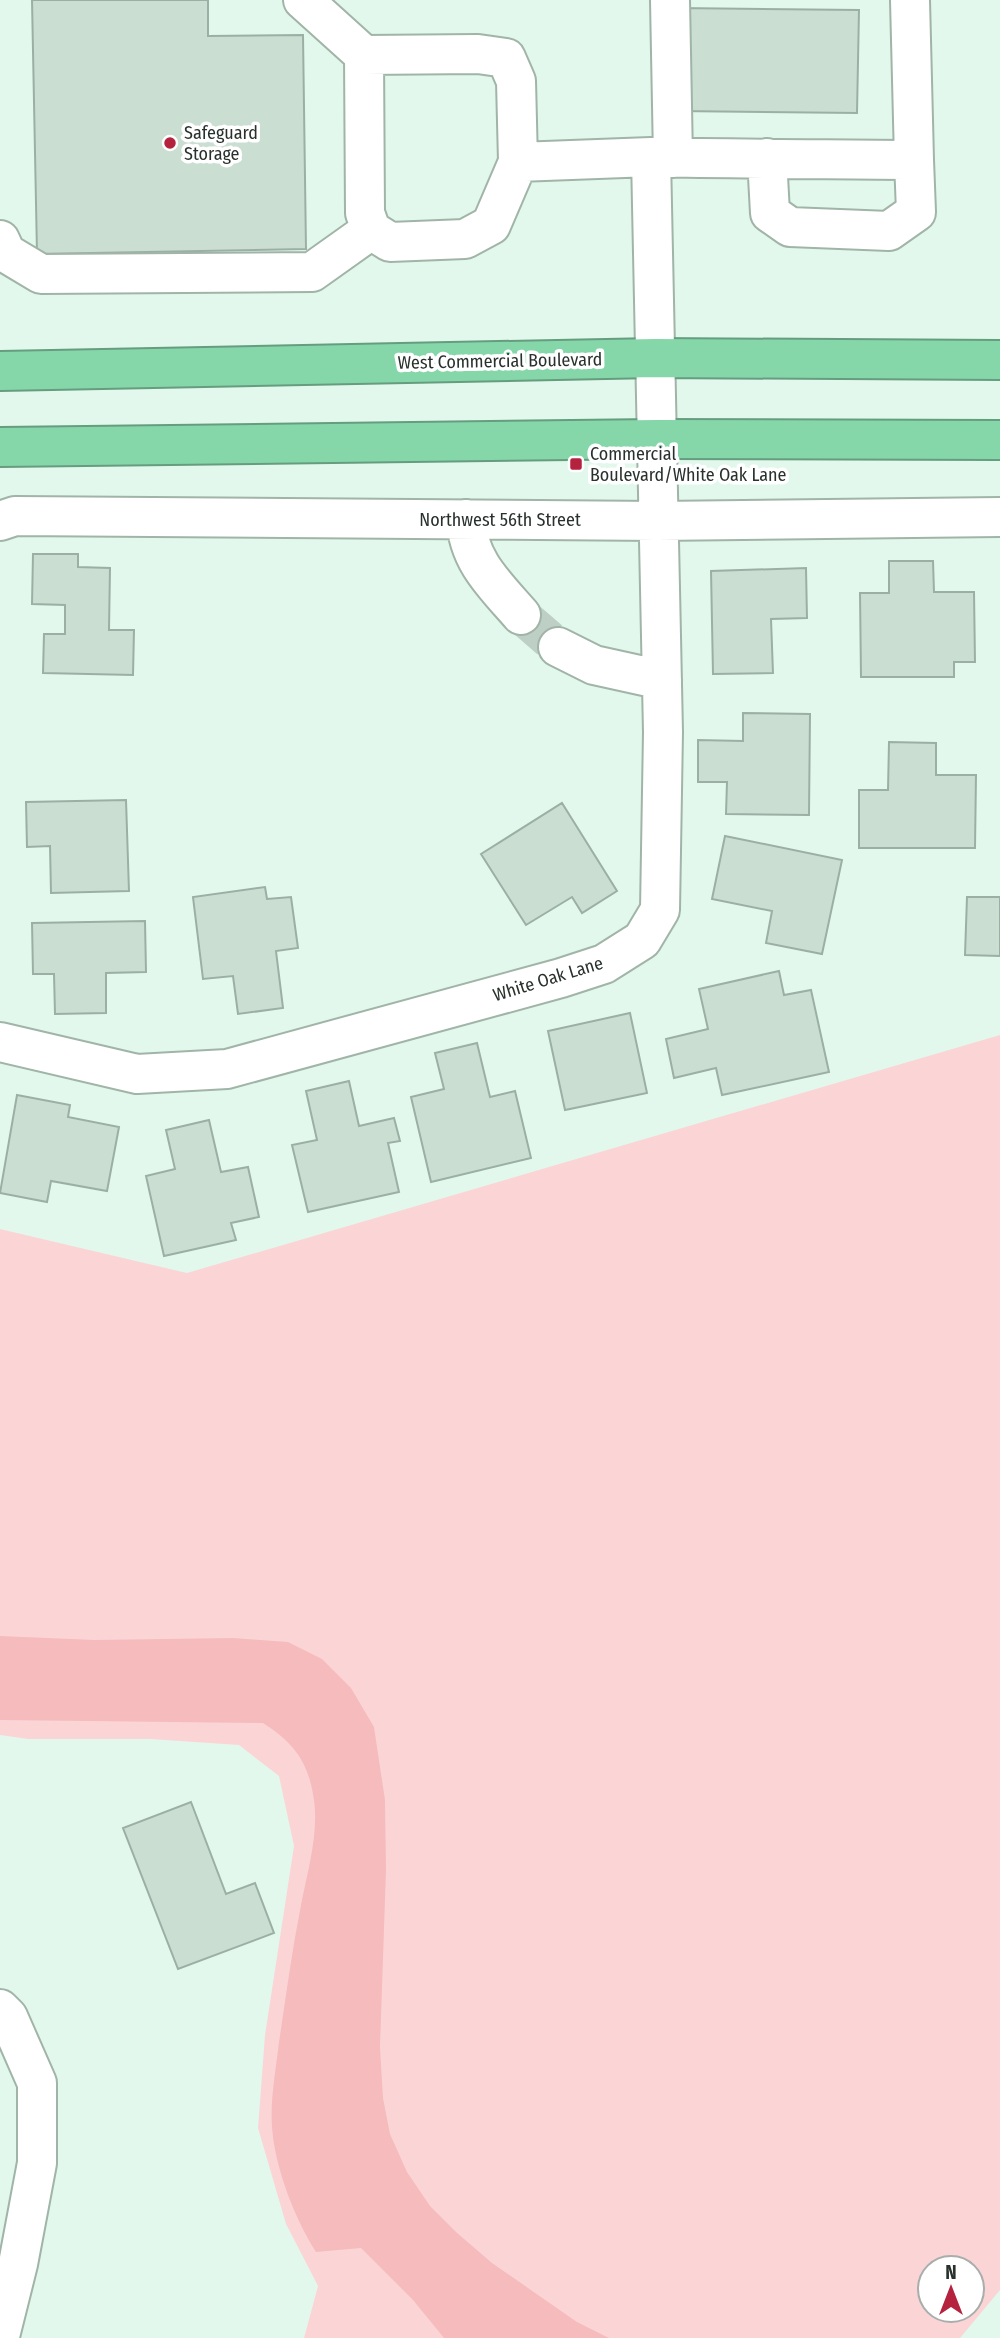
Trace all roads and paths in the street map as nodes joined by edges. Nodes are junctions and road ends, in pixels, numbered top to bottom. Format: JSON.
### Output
{"nodes":[{"id":1,"x":303,"y":0,"type":"edge"},
{"id":2,"x":670,"y":0,"type":"edge"},
{"id":3,"x":910,"y":0,"type":"edge"},
{"id":4,"x":364,"y":55,"type":"junction"},
{"id":5,"x":662,"y":157,"type":"junction"},
{"id":6,"x":767,"y":158,"type":"junction"},
{"id":7,"x":914,"y":160,"type":"junction"},
{"id":8,"x":518,"y":162,"type":"junction"},
{"id":9,"x":371,"y":230,"type":"junction"},
{"id":10,"x":0,"y":240,"type":"edge"},
{"id":11,"x":655,"y":358,"type":"junction"},
{"id":12,"x":1000,"y":360,"type":"edge"},
{"id":13,"x":0,"y":370,"type":"edge"},
{"id":14,"x":656,"y":439,"type":"junction"},
{"id":15,"x":1000,"y":440,"type":"edge"},
{"id":16,"x":0,"y":447,"type":"edge"},
{"id":17,"x":1000,"y":517,"type":"edge"},
{"id":18,"x":466,"y":519,"type":"junction"},
{"id":19,"x":0,"y":521,"type":"edge"},
{"id":20,"x":658,"y":521,"type":"junction"},
{"id":21,"x":522,"y":615,"type":"tunnel mouth"},
{"id":22,"x":558,"y":647,"type":"tunnel mouth"},
{"id":23,"x":662,"y":680,"type":"junction"},
{"id":24,"x":0,"y":1042,"type":"edge"},
{"id":25,"x":0,"y":2009,"type":"edge"},
{"id":26,"x":9,"y":2262,"type":"edge"},
{"id":27,"x":0,"y":2336,"type":"edge"}],
"edges":[{"from":1,"to":4,"type":"street"},
{"from":2,"to":5,"type":"street","name":"White Oak Lane"},
{"from":3,"to":7,"type":"street"},
{"from":4,"to":8,"type":"street"},
{"from":4,"to":9,"type":"street"},
{"from":5,"to":6,"type":"street"},
{"from":5,"to":8,"type":"street"},
{"from":5,"to":11,"type":"street","name":"White Oak Lane"},
{"from":6,"to":7,"type":"street"},
{"from":6,"to":7,"type":"street"},
{"from":8,"to":9,"type":"street"},
{"from":9,"to":10,"type":"street"},
{"from":11,"to":12,"type":"highway","name":"West Commercial Boulevard"},
{"from":11,"to":13,"type":"highway","name":"West Commercial Boulevard"},
{"from":11,"to":14,"type":"street","name":"White Oak Lane"},
{"from":14,"to":15,"type":"highway"},
{"from":14,"to":16,"type":"highway"},
{"from":14,"to":20,"type":"street","name":"White Oak Lane"},
{"from":17,"to":20,"type":"street","name":"Northwest 56th Street"},
{"from":18,"to":19,"type":"street","name":"Northwest 56th Street"},
{"from":18,"to":20,"type":"street","name":"Northwest 56th Street"},
{"from":18,"to":21,"type":"street"},
{"from":20,"to":23,"type":"street","name":"White Oak Lane"},
{"from":22,"to":23,"type":"street"},
{"from":23,"to":24,"type":"street","name":"White Oak Lane"},
{"from":25,"to":26,"type":"street"},
{"from":26,"to":27,"type":"street"}]}
